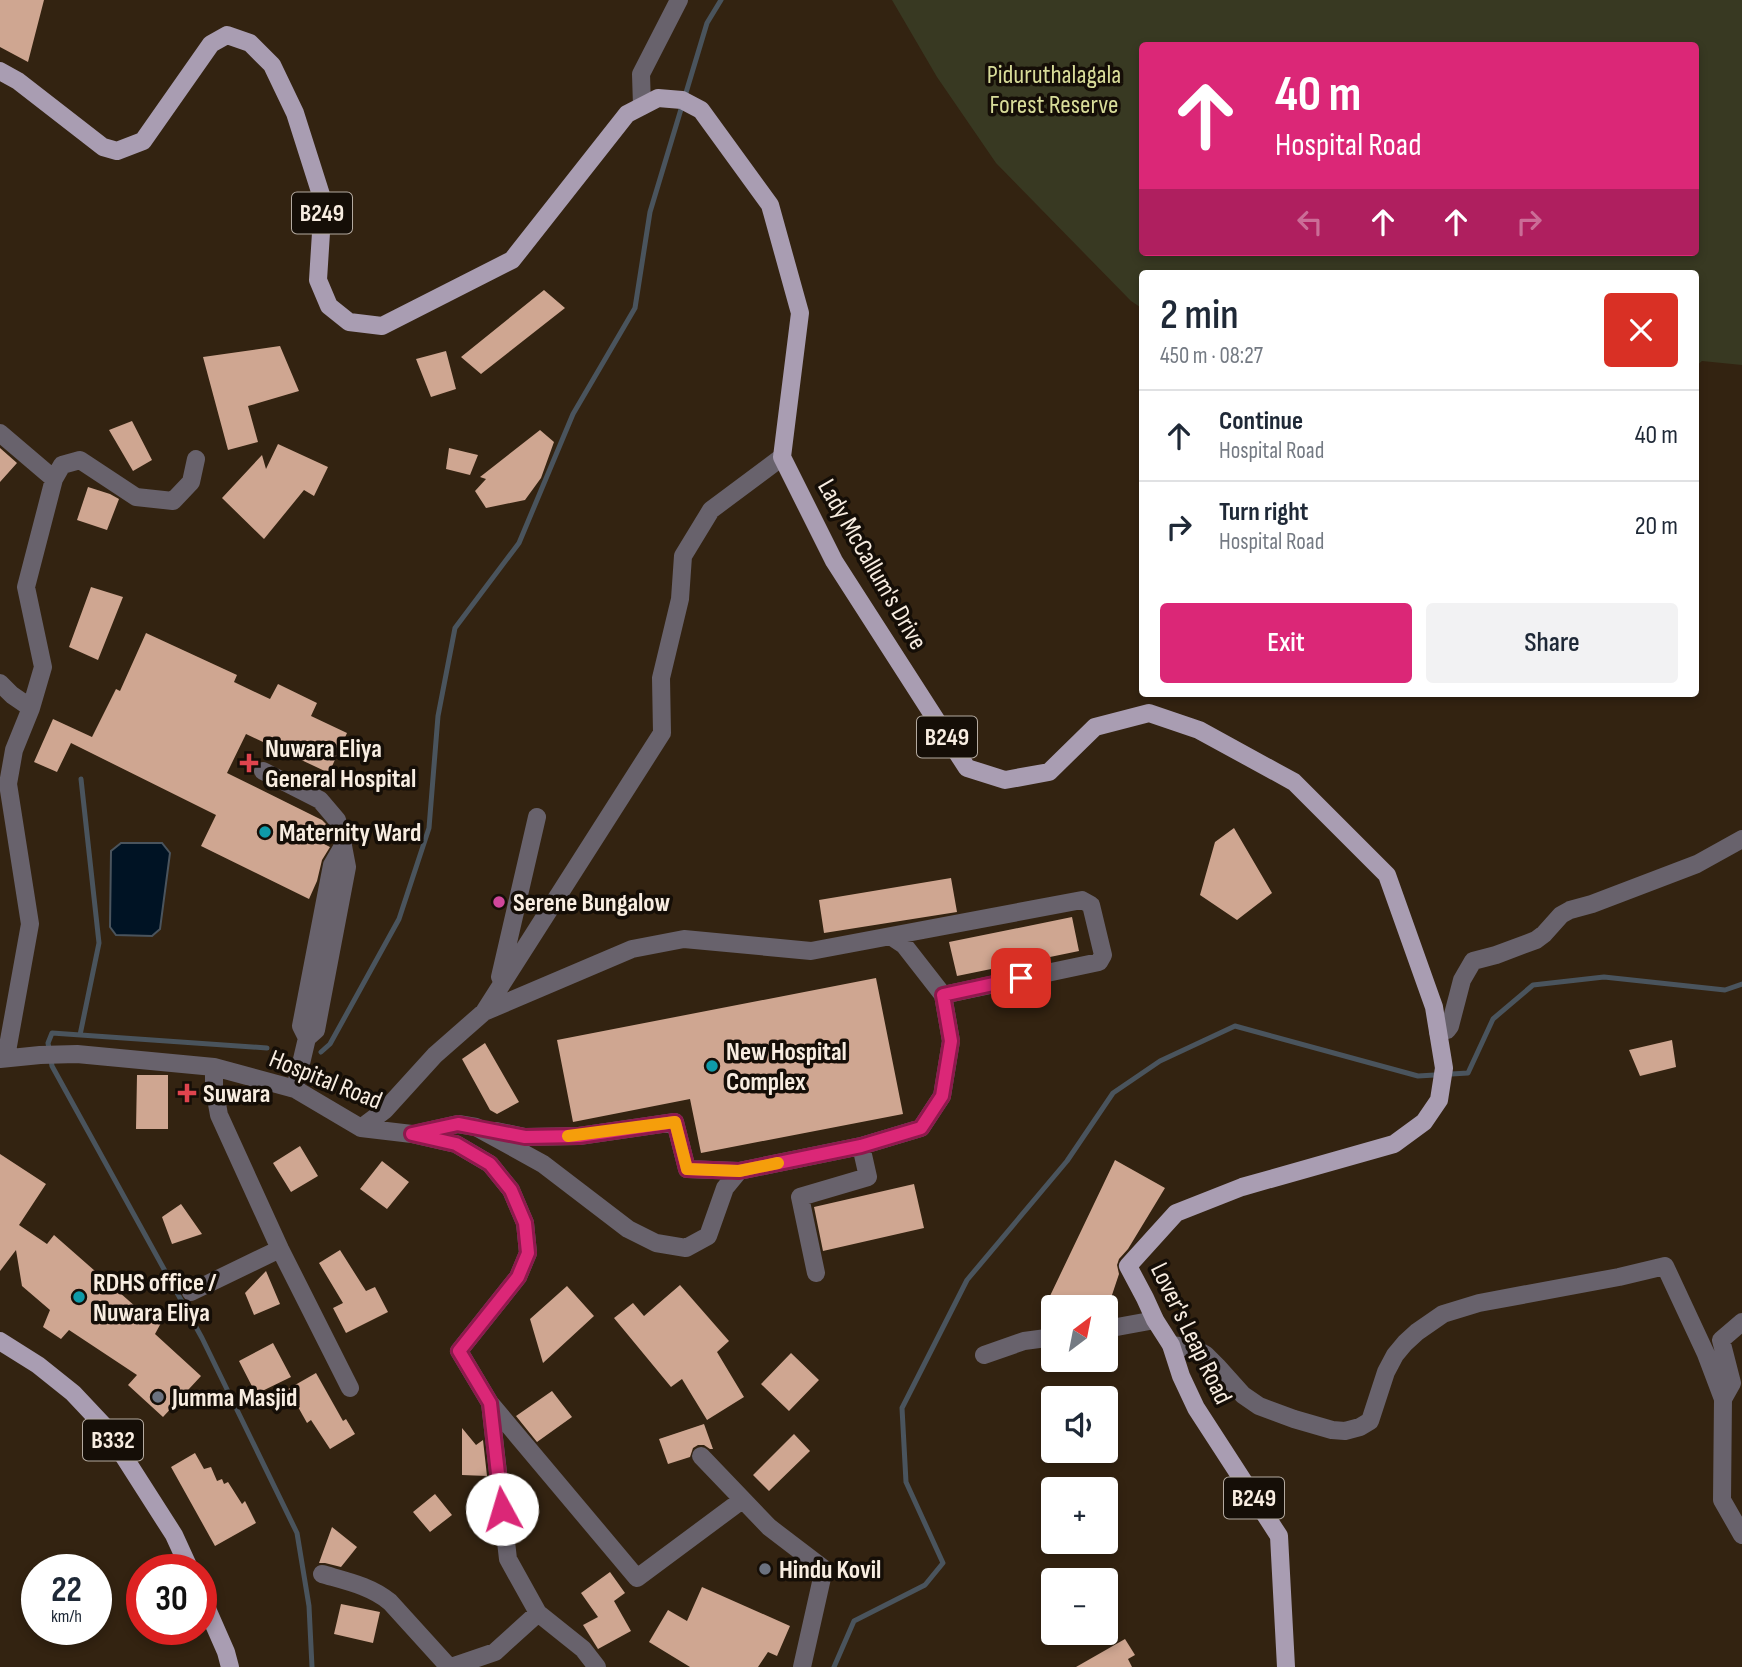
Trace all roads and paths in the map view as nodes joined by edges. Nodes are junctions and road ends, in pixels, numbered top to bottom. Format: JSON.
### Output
{"nodes":[{"id":1,"x":679,"y":0,"type":"edge"},
{"id":2,"x":0,"y":71,"type":"edge"},
{"id":3,"x":650,"y":102,"type":"junction"},
{"id":4,"x":0,"y":433,"type":"edge"},
{"id":5,"x":782,"y":457,"type":"junction"},
{"id":6,"x":196,"y":459,"type":"dead end"},
{"id":7,"x":54,"y":479,"type":"junction"},
{"id":8,"x":0,"y":683,"type":"edge"},
{"id":9,"x":31,"y":708,"type":"junction"},
{"id":10,"x":264,"y":771,"type":"dead end"},
{"id":11,"x":537,"y":817,"type":"dead end"},
{"id":12,"x":1742,"y":839,"type":"edge"},
{"id":13,"x":892,"y":937,"type":"junction"},
{"id":14,"x":496,"y":992,"type":"junction"},
{"id":15,"x":943,"y":995,"type":"junction"},
{"id":16,"x":484,"y":1012,"type":"junction"},
{"id":17,"x":1438,"y":1032,"type":"junction"},
{"id":18,"x":3,"y":1058,"type":"edge"},
{"id":19,"x":214,"y":1067,"type":"junction"},
{"id":20,"x":295,"y":1089,"type":"junction"},
{"id":21,"x":476,"y":1127,"type":"junction"},
{"id":22,"x":361,"y":1128,"type":"junction"},
{"id":23,"x":412,"y":1134,"type":"junction"},
{"id":24,"x":861,"y":1146,"type":"junction"},
{"id":25,"x":739,"y":1171,"type":"junction"},
{"id":26,"x":280,"y":1249,"type":"junction"},
{"id":27,"x":816,"y":1273,"type":"dead end"},
{"id":28,"x":191,"y":1292,"type":"dead end"},
{"id":29,"x":1155,"y":1320,"type":"junction"},
{"id":30,"x":1742,"y":1322,"type":"edge"},
{"id":31,"x":1118,"y":1327,"type":"edge"},
{"id":32,"x":1041,"y":1339,"type":"edge"},
{"id":33,"x":0,"y":1341,"type":"edge"},
{"id":34,"x":1171,"y":1345,"type":"junction"},
{"id":35,"x":984,"y":1355,"type":"dead end"},
{"id":36,"x":350,"y":1388,"type":"dead end"},
{"id":37,"x":1723,"y":1399,"type":"junction"},
{"id":38,"x":490,"y":1403,"type":"junction"},
{"id":39,"x":701,"y":1456,"type":"dead end"},
{"id":40,"x":742,"y":1500,"type":"junction"},
{"id":41,"x":1742,"y":1535,"type":"edge"},
{"id":42,"x":183,"y":1554,"type":"edge"},
{"id":43,"x":322,"y":1574,"type":"dead end"},
{"id":44,"x":538,"y":1613,"type":"junction"},
{"id":45,"x":217,"y":1631,"type":"edge"},
{"id":46,"x":230,"y":1667,"type":"edge"},
{"id":47,"x":450,"y":1667,"type":"edge"},
{"id":48,"x":597,"y":1667,"type":"edge"},
{"id":49,"x":802,"y":1667,"type":"edge"},
{"id":50,"x":1286,"y":1667,"type":"edge"}],
"edges":[{"from":1,"to":3,"type":"street"},
{"from":2,"to":3,"type":"main road","number":"B249"},
{"from":3,"to":5,"type":"main road"},
{"from":4,"to":7,"type":"street"},
{"from":5,"to":14,"type":"street"},
{"from":5,"to":17,"type":"main road","name":"Lady McCallum's Drive","number":"B249"},
{"from":6,"to":7,"type":"street"},
{"from":7,"to":9,"type":"street"},
{"from":8,"to":9,"type":"street"},
{"from":9,"to":18,"type":"street"},
{"from":10,"to":20,"type":"street"},
{"from":11,"to":14,"type":"street"},
{"from":12,"to":17,"type":"street"},
{"from":13,"to":15,"type":"street"},
{"from":13,"to":15,"type":"street"},
{"from":13,"to":16,"type":"street"},
{"from":14,"to":16,"type":"street"},
{"from":15,"to":24,"type":"street"},
{"from":16,"to":22,"type":"street"},
{"from":17,"to":29,"type":"main road","name":"Lover's Leap Road","number":"B249"},
{"from":18,"to":19,"type":"street","name":"Hospital Road"},
{"from":19,"to":20,"type":"street","name":"Hospital Road"},
{"from":19,"to":26,"type":"street"},
{"from":20,"to":22,"type":"street","name":"Hospital Road"},
{"from":21,"to":23,"type":"street"},
{"from":21,"to":25,"type":"street"},
{"from":21,"to":25,"type":"street"},
{"from":22,"to":23,"type":"street","name":"Hospital Road"},
{"from":23,"to":38,"type":"street","name":"Hospital Road"},
{"from":24,"to":25,"type":"street"},
{"from":24,"to":27,"type":"street"},
{"from":26,"to":28,"type":"street"},
{"from":26,"to":36,"type":"street"},
{"from":29,"to":31,"type":"street"},
{"from":29,"to":34,"type":"main road","name":"Lover's Leap Road","number":"B249"},
{"from":30,"to":37,"type":"street"},
{"from":32,"to":35,"type":"street"},
{"from":33,"to":42,"type":"main road","number":"B332"},
{"from":34,"to":37,"type":"street"},
{"from":34,"to":50,"type":"main road","name":"Lover's Leap Road","number":"B249"},
{"from":37,"to":41,"type":"street"},
{"from":38,"to":40,"type":"street","name":"Hospital Road"},
{"from":38,"to":44,"type":"street"},
{"from":39,"to":40,"type":"street"},
{"from":40,"to":49,"type":"street"},
{"from":43,"to":47,"type":"street"},
{"from":44,"to":47,"type":"street"},
{"from":44,"to":48,"type":"street"},
{"from":45,"to":46,"type":"main road"}]}
